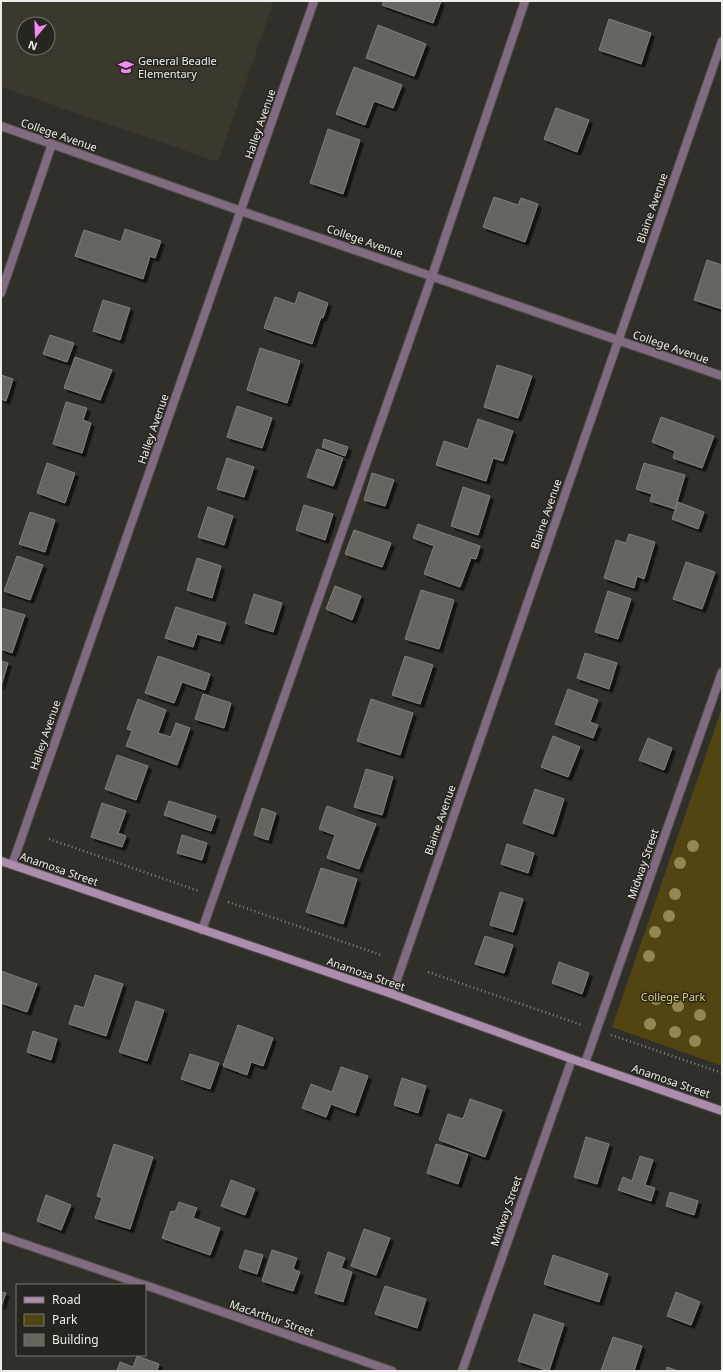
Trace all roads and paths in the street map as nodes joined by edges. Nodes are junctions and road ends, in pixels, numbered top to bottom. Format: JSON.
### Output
{"nodes":[{"id":1,"x":314,"y":1,"type":"edge"},
{"id":2,"x":525,"y":1,"type":"edge"},
{"id":3,"x":722,"y":41,"type":"edge"},
{"id":4,"x":1,"y":126,"type":"edge"},
{"id":5,"x":52,"y":144,"type":"junction"},
{"id":6,"x":241,"y":211,"type":"junction"},
{"id":7,"x":432,"y":276,"type":"junction"},
{"id":8,"x":1,"y":293,"type":"edge"},
{"id":9,"x":618,"y":340,"type":"junction"},
{"id":10,"x":722,"y":376,"type":"edge"},
{"id":11,"x":722,"y":672,"type":"edge"},
{"id":12,"x":1,"y":861,"type":"edge"},
{"id":13,"x":12,"y":865,"type":"junction"},
{"id":14,"x":202,"y":930,"type":"junction"},
{"id":15,"x":428,"y":972,"type":"dead end"},
{"id":16,"x":392,"y":994,"type":"junction"},
{"id":17,"x":597,"y":1030,"type":"junction"},
{"id":18,"x":572,"y":1059,"type":"junction"},
{"id":19,"x":585,"y":1063,"type":"junction"},
{"id":20,"x":722,"y":1073,"type":"edge"},
{"id":21,"x":722,"y":1111,"type":"edge"},
{"id":22,"x":1,"y":1236,"type":"edge"},
{"id":23,"x":141,"y":1284,"type":"edge"},
{"id":24,"x":146,"y":1286,"type":"edge"},
{"id":25,"x":392,"y":1371,"type":"edge"},
{"id":26,"x":462,"y":1371,"type":"edge"}],
"edges":[{"from":1,"to":6,"type":"street","name":"Halley Avenue"},
{"from":2,"to":7,"type":"street"},
{"from":3,"to":9,"type":"street","name":"Blaine Avenue"},
{"from":4,"to":5,"type":"street","name":"College Avenue"},
{"from":5,"to":6,"type":"street","name":"College Avenue"},
{"from":5,"to":8,"type":"street"},
{"from":6,"to":7,"type":"street","name":"College Avenue"},
{"from":6,"to":13,"type":"street","name":"Halley Avenue"},
{"from":7,"to":9,"type":"street","name":"College Avenue"},
{"from":7,"to":14,"type":"street"},
{"from":9,"to":10,"type":"street","name":"College Avenue"},
{"from":9,"to":16,"type":"street","name":"Blaine Avenue"},
{"from":11,"to":17,"type":"street","name":"Midway Street"},
{"from":12,"to":13,"type":"main road","name":"Anamosa Street"},
{"from":13,"to":14,"type":"main road","name":"Anamosa Street"},
{"from":14,"to":16,"type":"main road","name":"Anamosa Street"},
{"from":15,"to":17,"type":"path"},
{"from":16,"to":18,"type":"main road","name":"Anamosa Street"},
{"from":17,"to":19,"type":"street","name":"Midway Street"},
{"from":17,"to":20,"type":"path"},
{"from":18,"to":19,"type":"main road","name":"Anamosa Street"},
{"from":18,"to":26,"type":"street","name":"Midway Street"},
{"from":19,"to":21,"type":"main road","name":"Anamosa Street"},
{"from":22,"to":23,"type":"street","name":"MacArthur Street"},
{"from":24,"to":25,"type":"street","name":"MacArthur Street"}]}
